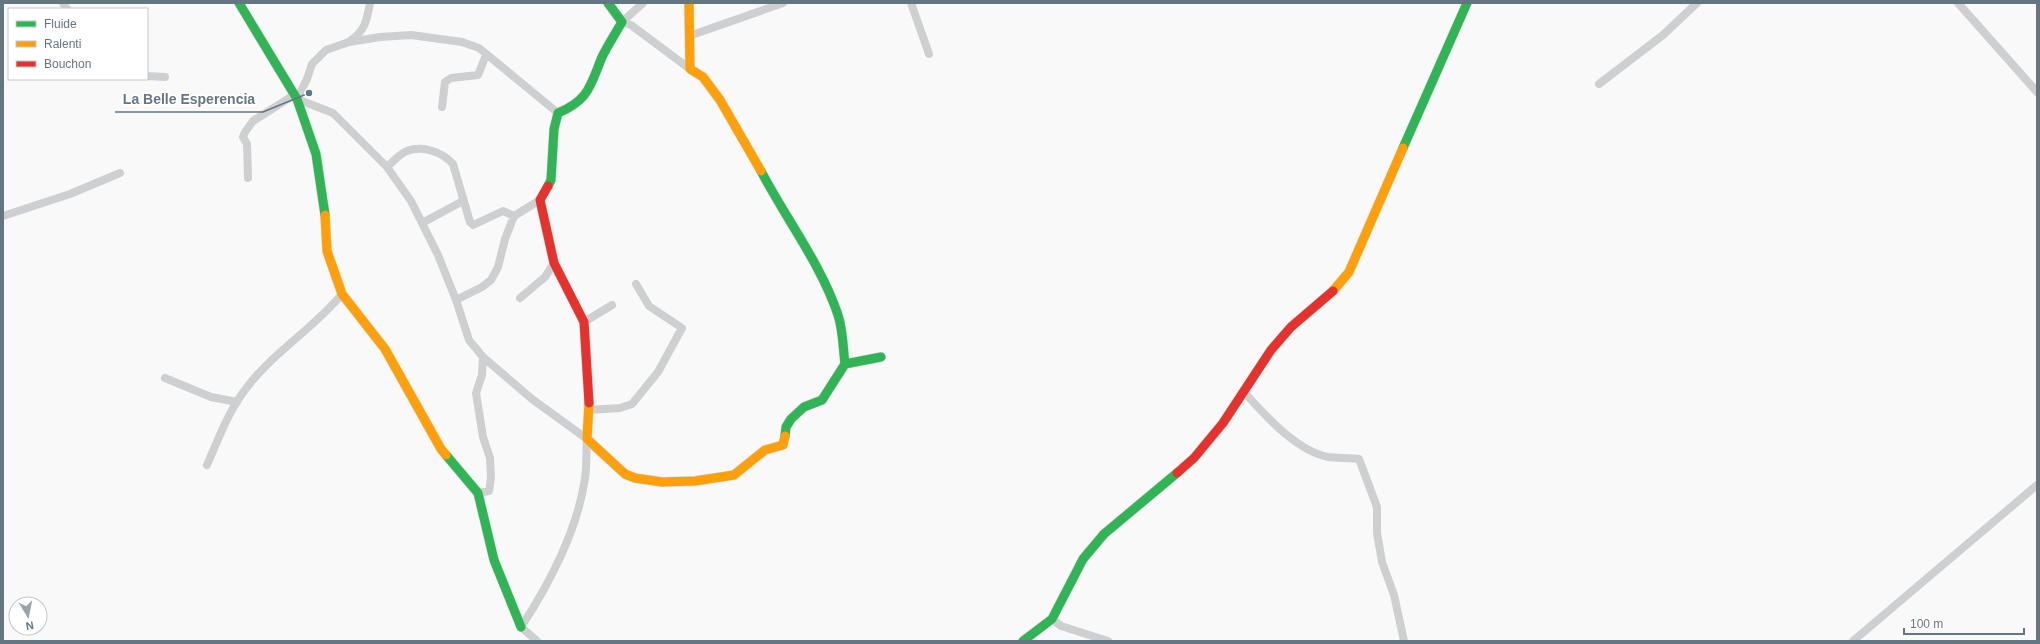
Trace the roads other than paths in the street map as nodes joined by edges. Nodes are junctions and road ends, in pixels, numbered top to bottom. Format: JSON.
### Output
{"nodes":[{"id":1,"x":239,"y":3,"type":"edge"},
{"id":2,"x":370,"y":3,"type":"edge"},
{"id":3,"x":608,"y":3,"type":"edge"},
{"id":4,"x":643,"y":3,"type":"edge"},
{"id":5,"x":689,"y":3,"type":"edge"},
{"id":6,"x":783,"y":3,"type":"edge"},
{"id":7,"x":911,"y":3,"type":"edge"},
{"id":8,"x":1467,"y":3,"type":"edge"},
{"id":9,"x":1697,"y":3,"type":"edge"},
{"id":10,"x":1958,"y":3,"type":"edge"},
{"id":11,"x":622,"y":22,"type":"junction"},
{"id":12,"x":689,"y":36,"type":"junction"},
{"id":13,"x":349,"y":42,"type":"junction"},
{"id":14,"x":929,"y":54,"type":"dead end"},
{"id":15,"x":486,"y":55,"type":"junction"},
{"id":16,"x":690,"y":69,"type":"junction"},
{"id":17,"x":148,"y":76,"type":"edge"},
{"id":18,"x":165,"y":77,"type":"dead end"},
{"id":19,"x":1599,"y":84,"type":"dead end"},
{"id":20,"x":2037,"y":92,"type":"edge"},
{"id":21,"x":295,"y":97,"type":"junction"},
{"id":22,"x":442,"y":107,"type":"dead end"},
{"id":23,"x":558,"y":113,"type":"junction"},
{"id":24,"x":387,"y":167,"type":"junction"},
{"id":25,"x":120,"y":173,"type":"dead end"},
{"id":26,"x":248,"y":178,"type":"dead end"},
{"id":27,"x":540,"y":200,"type":"junction"},
{"id":28,"x":463,"y":201,"type":"junction"},
{"id":29,"x":3,"y":216,"type":"edge"},
{"id":30,"x":514,"y":216,"type":"junction"},
{"id":31,"x":422,"y":223,"type":"junction"},
{"id":32,"x":554,"y":263,"type":"junction"},
{"id":33,"x":636,"y":284,"type":"dead end"},
{"id":34,"x":342,"y":294,"type":"junction"},
{"id":35,"x":520,"y":298,"type":"dead end"},
{"id":36,"x":456,"y":300,"type":"junction"},
{"id":37,"x":612,"y":304,"type":"dead end"},
{"id":38,"x":584,"y":322,"type":"junction"},
{"id":39,"x":483,"y":357,"type":"junction"},
{"id":40,"x":881,"y":357,"type":"dead end"},
{"id":41,"x":845,"y":364,"type":"junction"},
{"id":42,"x":165,"y":378,"type":"dead end"},
{"id":43,"x":1243,"y":391,"type":"junction"},
{"id":44,"x":237,"y":402,"type":"junction"},
{"id":45,"x":589,"y":410,"type":"junction"},
{"id":46,"x":587,"y":438,"type":"junction"},
{"id":47,"x":207,"y":465,"type":"dead end"},
{"id":48,"x":2037,"y":485,"type":"edge"},
{"id":49,"x":478,"y":493,"type":"junction"},
{"id":50,"x":1052,"y":619,"type":"junction"},
{"id":51,"x":521,"y":627,"type":"junction"},
{"id":52,"x":536,"y":641,"type":"edge"},
{"id":53,"x":1023,"y":641,"type":"edge"},
{"id":54,"x":1108,"y":641,"type":"edge"},
{"id":55,"x":1404,"y":641,"type":"edge"},
{"id":56,"x":1853,"y":641,"type":"edge"}],
"edges":[{"from":1,"to":21,"type":"street"},
{"from":2,"to":13,"type":"street"},
{"from":3,"to":11,"type":"street"},
{"from":4,"to":11,"type":"street"},
{"from":5,"to":12,"type":"street"},
{"from":6,"to":12,"type":"street"},
{"from":7,"to":14,"type":"street"},
{"from":8,"to":43,"type":"street"},
{"from":9,"to":19,"type":"street"},
{"from":10,"to":20,"type":"street"},
{"from":11,"to":16,"type":"street"},
{"from":11,"to":23,"type":"street"},
{"from":12,"to":16,"type":"street"},
{"from":13,"to":15,"type":"street"},
{"from":13,"to":21,"type":"street"},
{"from":15,"to":22,"type":"street"},
{"from":15,"to":23,"type":"street"},
{"from":16,"to":41,"type":"street"},
{"from":17,"to":18,"type":"street"},
{"from":21,"to":24,"type":"street"},
{"from":21,"to":26,"type":"street"},
{"from":21,"to":34,"type":"street"},
{"from":23,"to":27,"type":"street"},
{"from":24,"to":28,"type":"street"},
{"from":24,"to":31,"type":"street"},
{"from":25,"to":29,"type":"street"},
{"from":27,"to":30,"type":"street"},
{"from":27,"to":32,"type":"street"},
{"from":28,"to":30,"type":"street"},
{"from":28,"to":31,"type":"street"},
{"from":30,"to":36,"type":"street"},
{"from":31,"to":36,"type":"street"},
{"from":32,"to":35,"type":"street"},
{"from":32,"to":38,"type":"street"},
{"from":33,"to":45,"type":"street"},
{"from":34,"to":44,"type":"street"},
{"from":34,"to":49,"type":"street"},
{"from":36,"to":39,"type":"street"},
{"from":37,"to":38,"type":"street"},
{"from":38,"to":45,"type":"street"},
{"from":39,"to":46,"type":"street"},
{"from":39,"to":49,"type":"street"},
{"from":40,"to":41,"type":"street"},
{"from":41,"to":46,"type":"street"},
{"from":42,"to":44,"type":"street"},
{"from":43,"to":50,"type":"street"},
{"from":43,"to":55,"type":"street"},
{"from":44,"to":47,"type":"street"},
{"from":45,"to":46,"type":"street"},
{"from":46,"to":51,"type":"street"},
{"from":48,"to":56,"type":"street"},
{"from":49,"to":51,"type":"street"},
{"from":50,"to":53,"type":"street"},
{"from":50,"to":54,"type":"street"},
{"from":51,"to":52,"type":"street"}]}
